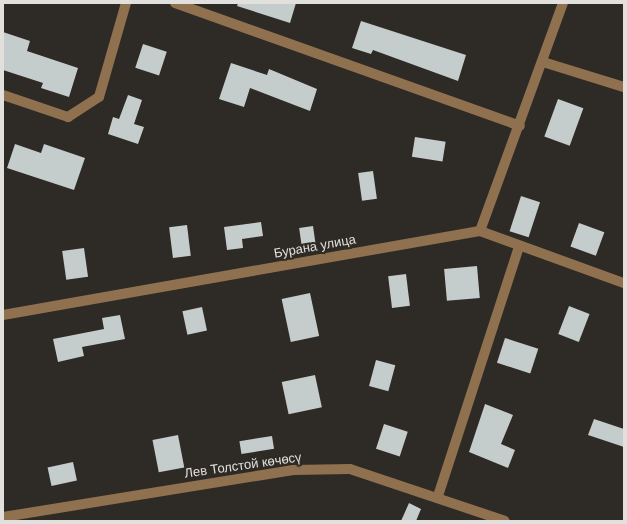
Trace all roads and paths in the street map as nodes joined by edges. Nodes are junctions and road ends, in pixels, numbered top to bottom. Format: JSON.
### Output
{"nodes":[{"id":1,"x":126,"y":3,"type":"edge"},
{"id":2,"x":175,"y":3,"type":"edge"},
{"id":3,"x":563,"y":3,"type":"edge"},
{"id":4,"x":543,"y":62,"type":"junction"},
{"id":5,"x":624,"y":87,"type":"edge"},
{"id":6,"x":3,"y":96,"type":"edge"},
{"id":7,"x":520,"y":126,"type":"junction"},
{"id":8,"x":480,"y":232,"type":"junction"},
{"id":9,"x":519,"y":246,"type":"junction"},
{"id":10,"x":624,"y":283,"type":"edge"},
{"id":11,"x":3,"y":315,"type":"edge"},
{"id":12,"x":438,"y":496,"type":"junction"},
{"id":13,"x":3,"y":517,"type":"edge"},
{"id":14,"x":505,"y":521,"type":"edge"}],
"edges":[{"from":1,"to":6,"type":"street"},
{"from":2,"to":7,"type":"street"},
{"from":3,"to":4,"type":"street"},
{"from":4,"to":5,"type":"street"},
{"from":4,"to":7,"type":"street"},
{"from":7,"to":8,"type":"street"},
{"from":8,"to":9,"type":"street","name":"Бурана улица"},
{"from":8,"to":11,"type":"street","name":"Бурана улица"},
{"from":9,"to":10,"type":"street","name":"Бурана улица"},
{"from":9,"to":12,"type":"street"},
{"from":12,"to":13,"type":"street","name":"Лев Толстой көчөсү"},
{"from":12,"to":14,"type":"street","name":"Лев Толстой көчөсү"}]}
